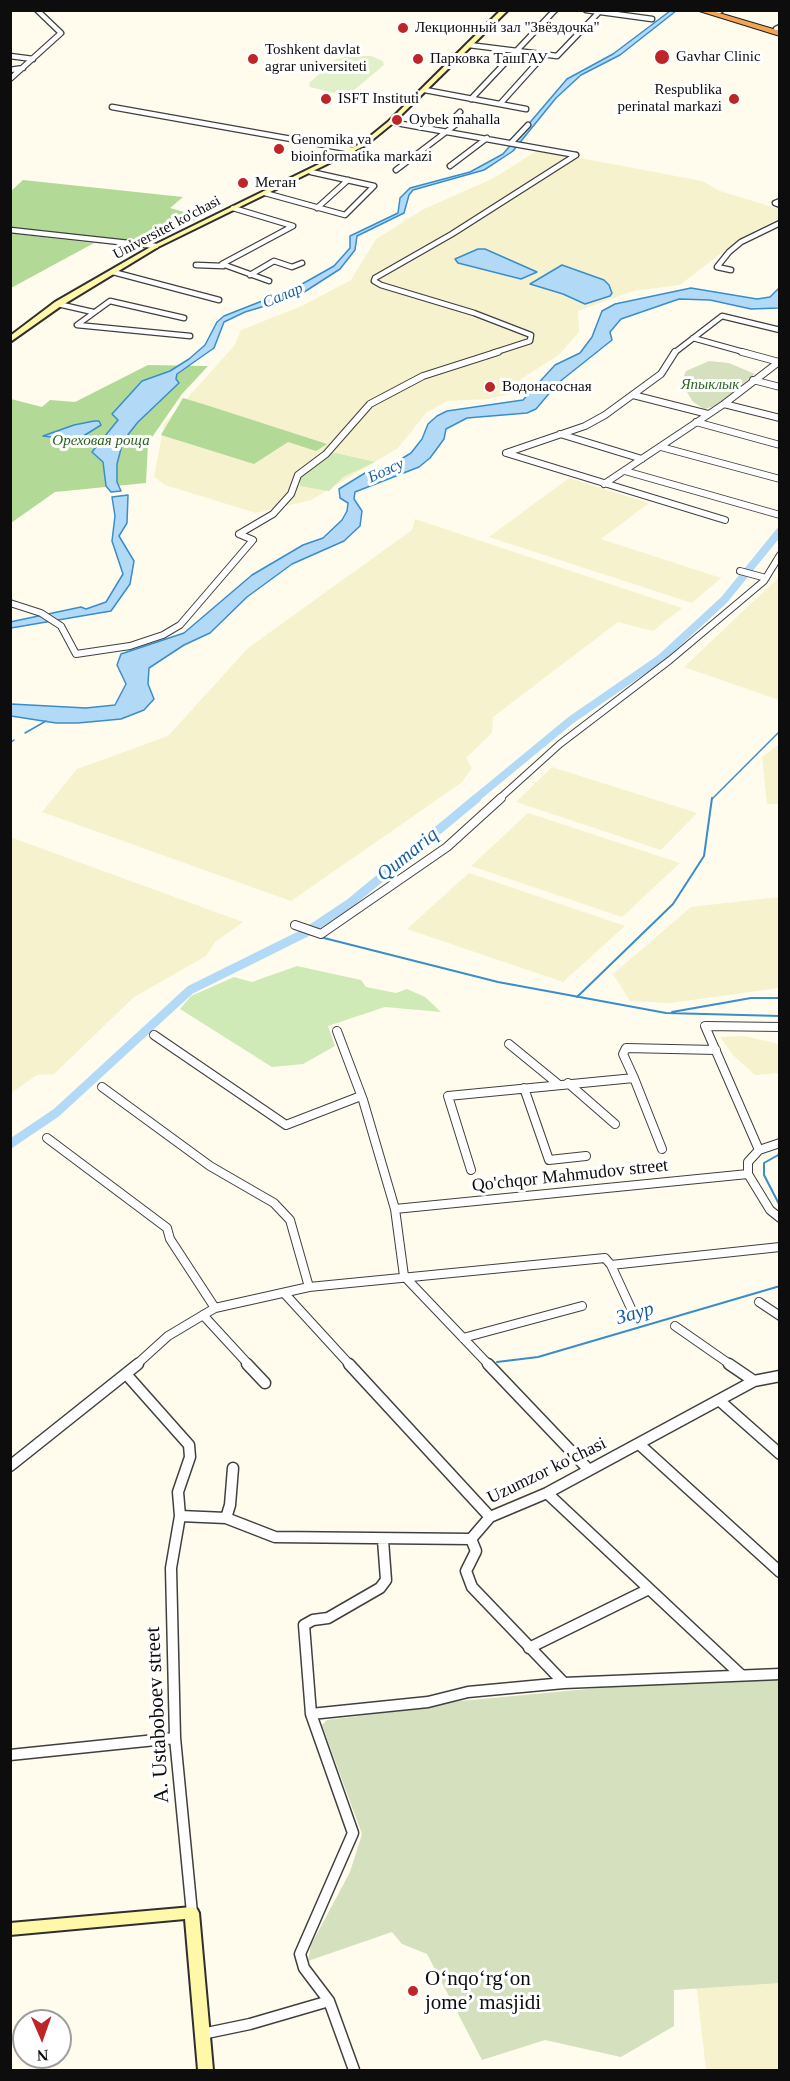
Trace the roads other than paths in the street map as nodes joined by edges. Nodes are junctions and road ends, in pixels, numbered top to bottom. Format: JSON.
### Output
{"nodes":[{"id":1,"x":37,"y":10,"type":"edge"},
{"id":2,"x":505,"y":10,"type":"edge"},
{"id":3,"x":555,"y":10,"type":"edge"},
{"id":4,"x":586,"y":10,"type":"edge"},
{"id":5,"x":699,"y":10,"type":"edge"},
{"id":6,"x":600,"y":11,"type":"edge"},
{"id":7,"x":717,"y":11,"type":"edge"},
{"id":8,"x":652,"y":19,"type":"dead end"},
{"id":9,"x":779,"y":30,"type":"edge"},
{"id":10,"x":469,"y":45,"type":"junction"},
{"id":11,"x":515,"y":51,"type":"junction"},
{"id":12,"x":545,"y":54,"type":"junction"},
{"id":13,"x":10,"y":56,"type":"edge"},
{"id":14,"x":33,"y":59,"type":"junction"},
{"id":15,"x":23,"y":68,"type":"junction"},
{"id":16,"x":10,"y":70,"type":"edge"},
{"id":17,"x":10,"y":79,"type":"edge"},
{"id":18,"x":424,"y":90,"type":"junction"},
{"id":19,"x":471,"y":99,"type":"junction"},
{"id":20,"x":500,"y":104,"type":"junction"},
{"id":21,"x":112,"y":107,"type":"dead end"},
{"id":22,"x":526,"y":109,"type":"dead end"},
{"id":23,"x":460,"y":112,"type":"dead end"},
{"id":24,"x":463,"y":119,"type":"junction"},
{"id":25,"x":391,"y":122,"type":"junction"},
{"id":26,"x":483,"y":122,"type":"dead end"},
{"id":27,"x":528,"y":125,"type":"dead end"},
{"id":28,"x":446,"y":131,"type":"junction"},
{"id":29,"x":487,"y":138,"type":"junction"},
{"id":30,"x":511,"y":143,"type":"junction"},
{"id":31,"x":353,"y":150,"type":"junction"},
{"id":32,"x":450,"y":166,"type":"dead end"},
{"id":33,"x":396,"y":170,"type":"dead end"},
{"id":34,"x":311,"y":172,"type":"junction"},
{"id":35,"x":348,"y":180,"type":"junction"},
{"id":36,"x":265,"y":193,"type":"junction"},
{"id":37,"x":780,"y":201,"type":"edge"},
{"id":38,"x":780,"y":206,"type":"edge"},
{"id":39,"x":233,"y":208,"type":"junction"},
{"id":40,"x":317,"y":208,"type":"junction"},
{"id":41,"x":780,"y":223,"type":"edge"},
{"id":42,"x":10,"y":230,"type":"edge"},
{"id":43,"x":156,"y":246,"type":"junction"},
{"id":44,"x":302,"y":263,"type":"dead end"},
{"id":45,"x":196,"y":265,"type":"dead end"},
{"id":46,"x":224,"y":266,"type":"junction"},
{"id":47,"x":731,"y":270,"type":"dead end"},
{"id":48,"x":113,"y":272,"type":"junction"},
{"id":49,"x":250,"y":275,"type":"junction"},
{"id":50,"x":269,"y":281,"type":"dead end"},
{"id":51,"x":219,"y":300,"type":"dead end"},
{"id":52,"x":58,"y":304,"type":"junction"},
{"id":53,"x":93,"y":312,"type":"junction"},
{"id":54,"x":184,"y":318,"type":"dead end"},
{"id":55,"x":780,"y":330,"type":"edge"},
{"id":56,"x":190,"y":336,"type":"dead end"},
{"id":57,"x":693,"y":338,"type":"junction"},
{"id":58,"x":10,"y":340,"type":"edge"},
{"id":59,"x":779,"y":362,"type":"edge"},
{"id":60,"x":753,"y":380,"type":"junction"},
{"id":61,"x":780,"y":387,"type":"edge"},
{"id":62,"x":633,"y":395,"type":"junction"},
{"id":63,"x":724,"y":404,"type":"junction"},
{"id":64,"x":708,"y":414,"type":"junction"},
{"id":65,"x":780,"y":418,"type":"edge"},
{"id":66,"x":696,"y":422,"type":"junction"},
{"id":67,"x":560,"y":434,"type":"junction"},
{"id":68,"x":780,"y":445,"type":"edge"},
{"id":69,"x":661,"y":447,"type":"junction"},
{"id":70,"x":642,"y":459,"type":"junction"},
{"id":71,"x":625,"y":471,"type":"junction"},
{"id":72,"x":780,"y":480,"type":"edge"},
{"id":73,"x":604,"y":484,"type":"junction"},
{"id":74,"x":780,"y":515,"type":"edge"},
{"id":75,"x":725,"y":520,"type":"dead end"},
{"id":76,"x":780,"y":555,"type":"edge"},
{"id":77,"x":740,"y":572,"type":"dead end"},
{"id":78,"x":763,"y":577,"type":"junction"},
{"id":79,"x":10,"y":603,"type":"edge"},
{"id":80,"x":295,"y":925,"type":"dead end"},
{"id":81,"x":780,"y":1027,"type":"edge"},
{"id":82,"x":337,"y":1031,"type":"dead end"},
{"id":83,"x":154,"y":1035,"type":"dead end"},
{"id":84,"x":509,"y":1044,"type":"dead end"},
{"id":85,"x":716,"y":1050,"type":"junction"},
{"id":86,"x":634,"y":1078,"type":"junction"},
{"id":87,"x":568,"y":1083,"type":"junction"},
{"id":88,"x":558,"y":1084,"type":"junction"},
{"id":89,"x":102,"y":1087,"type":"dead end"},
{"id":90,"x":524,"y":1088,"type":"junction"},
{"id":91,"x":362,"y":1096,"type":"junction"},
{"id":92,"x":615,"y":1124,"type":"dead end"},
{"id":93,"x":47,"y":1138,"type":"dead end"},
{"id":94,"x":780,"y":1143,"type":"edge"},
{"id":95,"x":662,"y":1149,"type":"dead end"},
{"id":96,"x":759,"y":1150,"type":"junction"},
{"id":97,"x":586,"y":1156,"type":"dead end"},
{"id":98,"x":471,"y":1170,"type":"dead end"},
{"id":99,"x":748,"y":1174,"type":"junction"},
{"id":100,"x":395,"y":1209,"type":"junction"},
{"id":101,"x":780,"y":1218,"type":"edge"},
{"id":102,"x":780,"y":1246,"type":"edge"},
{"id":103,"x":611,"y":1265,"type":"junction"},
{"id":104,"x":404,"y":1276,"type":"junction"},
{"id":105,"x":309,"y":1287,"type":"junction"},
{"id":106,"x":285,"y":1294,"type":"junction"},
{"id":107,"x":759,"y":1302,"type":"dead end"},
{"id":108,"x":582,"y":1306,"type":"dead end"},
{"id":109,"x":215,"y":1308,"type":"junction"},
{"id":110,"x":203,"y":1315,"type":"junction"},
{"id":111,"x":634,"y":1315,"type":"dead end"},
{"id":112,"x":780,"y":1316,"type":"edge"},
{"id":113,"x":675,"y":1326,"type":"dead end"},
{"id":114,"x":463,"y":1338,"type":"junction"},
{"id":115,"x":126,"y":1374,"type":"junction"},
{"id":116,"x":780,"y":1376,"type":"edge"},
{"id":117,"x":754,"y":1381,"type":"junction"},
{"id":118,"x":265,"y":1383,"type":"dead end"},
{"id":119,"x":720,"y":1401,"type":"junction"},
{"id":120,"x":639,"y":1444,"type":"junction"},
{"id":121,"x":780,"y":1454,"type":"edge"},
{"id":122,"x":10,"y":1466,"type":"edge"},
{"id":123,"x":233,"y":1468,"type":"dead end"},
{"id":124,"x":589,"y":1470,"type":"junction"},
{"id":125,"x":547,"y":1493,"type":"junction"},
{"id":126,"x":180,"y":1516,"type":"junction"},
{"id":127,"x":490,"y":1517,"type":"junction"},
{"id":128,"x":226,"y":1518,"type":"junction"},
{"id":129,"x":383,"y":1539,"type":"junction"},
{"id":130,"x":471,"y":1539,"type":"junction"},
{"id":131,"x":780,"y":1572,"type":"edge"},
{"id":132,"x":649,"y":1589,"type":"junction"},
{"id":133,"x":529,"y":1648,"type":"junction"},
{"id":134,"x":740,"y":1674,"type":"junction"},
{"id":135,"x":780,"y":1674,"type":"edge"},
{"id":136,"x":564,"y":1683,"type":"junction"},
{"id":137,"x":311,"y":1714,"type":"junction"},
{"id":138,"x":175,"y":1738,"type":"junction"},
{"id":139,"x":10,"y":1755,"type":"edge"},
{"id":140,"x":192,"y":1913,"type":"junction"},
{"id":141,"x":10,"y":1929,"type":"edge"},
{"id":142,"x":329,"y":2001,"type":"junction"},
{"id":143,"x":202,"y":2034,"type":"junction"},
{"id":144,"x":206,"y":2070,"type":"edge"},
{"id":145,"x":354,"y":2070,"type":"edge"}],
"edges":[{"from":1,"to":14,"type":"street"},
{"from":2,"to":10,"type":"main road","name":"Universitet ko'chasi"},
{"from":3,"to":11,"type":"street"},
{"from":4,"to":6,"type":"street"},
{"from":5,"to":9,"type":"highway"},
{"from":6,"to":8,"type":"street"},
{"from":6,"to":12,"type":"street"},
{"from":7,"to":9,"type":"highway"},
{"from":10,"to":11,"type":"street"},
{"from":10,"to":18,"type":"main road","name":"Universitet ko'chasi"},
{"from":11,"to":12,"type":"street"},
{"from":11,"to":19,"type":"street"},
{"from":12,"to":20,"type":"street"},
{"from":13,"to":14,"type":"street"},
{"from":14,"to":15,"type":"street"},
{"from":15,"to":16,"type":"street"},
{"from":15,"to":17,"type":"street"},
{"from":18,"to":19,"type":"street"},
{"from":18,"to":25,"type":"main road","name":"Universitet ko'chasi"},
{"from":19,"to":20,"type":"street"},
{"from":20,"to":22,"type":"street"},
{"from":21,"to":31,"type":"street"},
{"from":23,"to":24,"type":"street"},
{"from":24,"to":26,"type":"street"},
{"from":24,"to":28,"type":"street"},
{"from":25,"to":28,"type":"street"},
{"from":25,"to":31,"type":"main road","name":"Universitet ko'chasi"},
{"from":27,"to":30,"type":"street"},
{"from":28,"to":29,"type":"street"},
{"from":28,"to":33,"type":"street"},
{"from":29,"to":30,"type":"street"},
{"from":29,"to":32,"type":"street"},
{"from":30,"to":79,"type":"street"},
{"from":31,"to":34,"type":"main road","name":"Universitet ko'chasi"},
{"from":34,"to":35,"type":"street"},
{"from":34,"to":36,"type":"main road","name":"Universitet ko'chasi"},
{"from":35,"to":40,"type":"street"},
{"from":35,"to":40,"type":"street"},
{"from":36,"to":39,"type":"main road","name":"Universitet ko'chasi"},
{"from":36,"to":40,"type":"street"},
{"from":37,"to":38,"type":"street"},
{"from":39,"to":43,"type":"main road","name":"Universitet ko'chasi"},
{"from":39,"to":46,"type":"street"},
{"from":41,"to":47,"type":"street"},
{"from":42,"to":43,"type":"street"},
{"from":43,"to":48,"type":"main road","name":"Universitet ko'chasi"},
{"from":44,"to":49,"type":"street"},
{"from":45,"to":46,"type":"street"},
{"from":46,"to":49,"type":"street"},
{"from":48,"to":51,"type":"street"},
{"from":48,"to":52,"type":"main road","name":"Universitet ko'chasi"},
{"from":49,"to":50,"type":"street"},
{"from":52,"to":53,"type":"street"},
{"from":52,"to":58,"type":"main road","name":"Universitet ko'chasi"},
{"from":53,"to":54,"type":"street"},
{"from":53,"to":56,"type":"street"},
{"from":55,"to":57,"type":"street"},
{"from":57,"to":59,"type":"street"},
{"from":57,"to":62,"type":"street"},
{"from":59,"to":60,"type":"street"},
{"from":60,"to":61,"type":"street"},
{"from":60,"to":63,"type":"street"},
{"from":62,"to":64,"type":"street"},
{"from":62,"to":67,"type":"street"},
{"from":63,"to":64,"type":"street"},
{"from":63,"to":65,"type":"street"},
{"from":64,"to":66,"type":"street"},
{"from":66,"to":68,"type":"street"},
{"from":66,"to":69,"type":"street"},
{"from":67,"to":70,"type":"street"},
{"from":67,"to":73,"type":"street"},
{"from":69,"to":70,"type":"street"},
{"from":69,"to":72,"type":"street"},
{"from":70,"to":71,"type":"street"},
{"from":71,"to":73,"type":"street"},
{"from":71,"to":74,"type":"street"},
{"from":73,"to":75,"type":"street"},
{"from":76,"to":78,"type":"street"},
{"from":77,"to":78,"type":"street"},
{"from":78,"to":80,"type":"street"},
{"from":81,"to":85,"type":"street"},
{"from":82,"to":91,"type":"street"},
{"from":83,"to":91,"type":"street"},
{"from":84,"to":88,"type":"street"},
{"from":85,"to":86,"type":"street"},
{"from":85,"to":96,"type":"street"},
{"from":86,"to":87,"type":"street"},
{"from":86,"to":95,"type":"street"},
{"from":87,"to":88,"type":"street"},
{"from":87,"to":92,"type":"street"},
{"from":88,"to":90,"type":"street"},
{"from":89,"to":105,"type":"street"},
{"from":90,"to":97,"type":"street"},
{"from":90,"to":98,"type":"street"},
{"from":91,"to":100,"type":"street"},
{"from":93,"to":109,"type":"street"},
{"from":94,"to":96,"type":"street"},
{"from":96,"to":99,"type":"street"},
{"from":99,"to":100,"type":"street","name":"Qo'chqor Mahmudov street"},
{"from":99,"to":101,"type":"street"},
{"from":100,"to":104,"type":"street"},
{"from":102,"to":103,"type":"street"},
{"from":103,"to":104,"type":"street"},
{"from":103,"to":111,"type":"street"},
{"from":104,"to":105,"type":"street"},
{"from":104,"to":114,"type":"street"},
{"from":105,"to":106,"type":"street"},
{"from":106,"to":109,"type":"street"},
{"from":106,"to":127,"type":"street"},
{"from":107,"to":112,"type":"street"},
{"from":108,"to":114,"type":"street"},
{"from":109,"to":110,"type":"street"},
{"from":110,"to":115,"type":"street"},
{"from":110,"to":118,"type":"street"},
{"from":113,"to":117,"type":"street"},
{"from":114,"to":124,"type":"street"},
{"from":115,"to":122,"type":"street"},
{"from":115,"to":126,"type":"street","name":"A. Ustaboboev street"},
{"from":116,"to":117,"type":"street","name":"Uzumzor ko'chasi"},
{"from":117,"to":119,"type":"street","name":"Uzumzor ko'chasi"},
{"from":119,"to":120,"type":"street","name":"Uzumzor ko'chasi"},
{"from":119,"to":121,"type":"street"},
{"from":120,"to":124,"type":"street","name":"Uzumzor ko'chasi"},
{"from":120,"to":131,"type":"street"},
{"from":123,"to":128,"type":"street"},
{"from":124,"to":125,"type":"street","name":"Uzumzor ko'chasi"},
{"from":125,"to":127,"type":"street","name":"Uzumzor ko'chasi"},
{"from":125,"to":132,"type":"street"},
{"from":126,"to":128,"type":"street"},
{"from":126,"to":138,"type":"street","name":"A. Ustaboboev street"},
{"from":127,"to":130,"type":"street","name":"Uzumzor ko'chasi"},
{"from":128,"to":129,"type":"street"},
{"from":129,"to":130,"type":"street"},
{"from":129,"to":137,"type":"street"},
{"from":130,"to":133,"type":"street"},
{"from":132,"to":133,"type":"street"},
{"from":132,"to":134,"type":"street"},
{"from":133,"to":136,"type":"street"},
{"from":134,"to":135,"type":"street"},
{"from":134,"to":136,"type":"street"},
{"from":136,"to":137,"type":"street"},
{"from":137,"to":142,"type":"street"},
{"from":138,"to":139,"type":"street"},
{"from":138,"to":140,"type":"street","name":"A. Ustaboboev street"},
{"from":140,"to":141,"type":"main road"},
{"from":140,"to":143,"type":"main road"},
{"from":142,"to":143,"type":"street"},
{"from":142,"to":145,"type":"street"},
{"from":143,"to":144,"type":"main road"}]}
